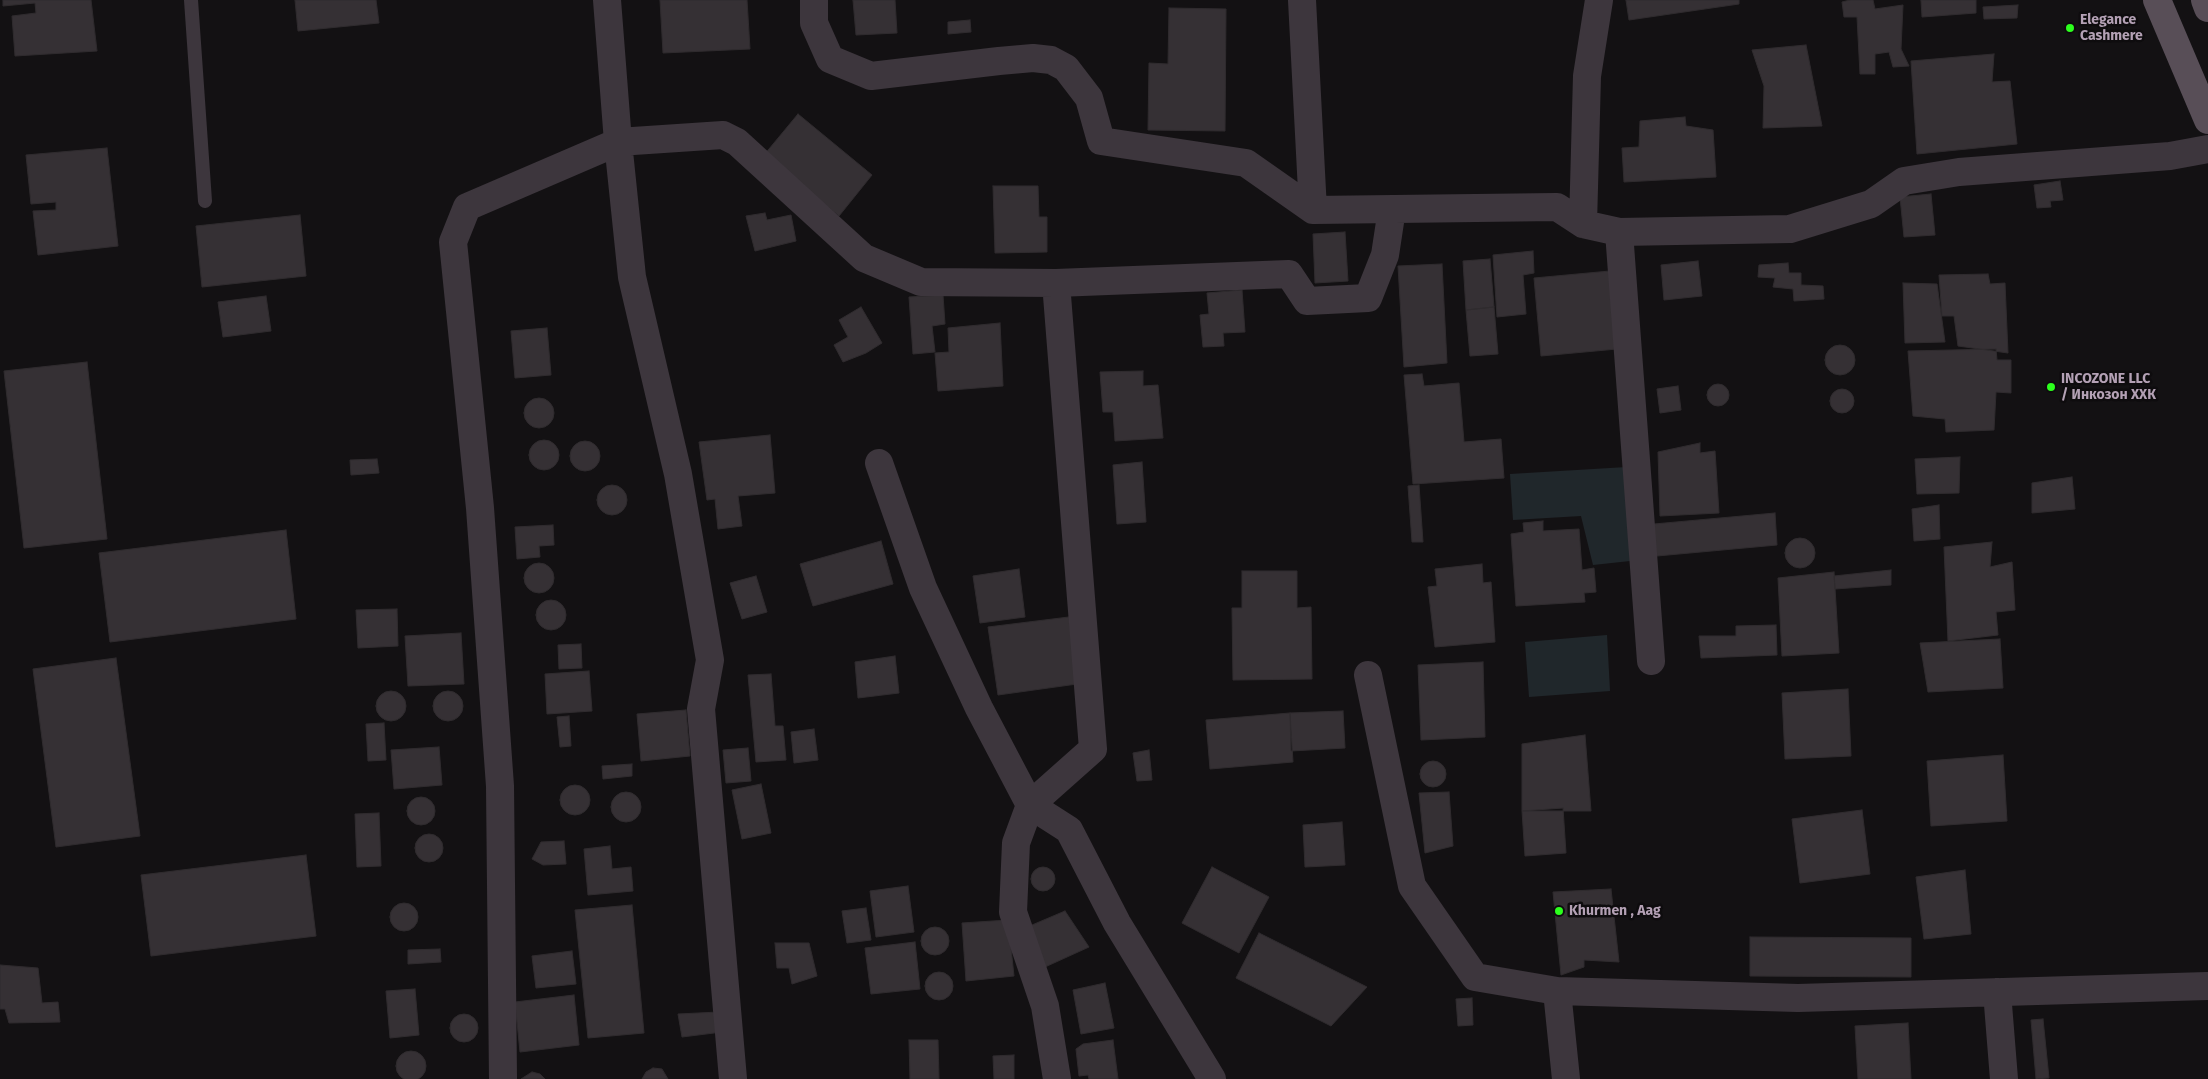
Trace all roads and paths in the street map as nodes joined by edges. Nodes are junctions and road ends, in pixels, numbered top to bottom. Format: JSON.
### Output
{"nodes":[{"id":1,"x":190,"y":0,"type":"edge"},
{"id":2,"x":607,"y":0,"type":"edge"},
{"id":3,"x":814,"y":0,"type":"edge"},
{"id":4,"x":1302,"y":0,"type":"edge"},
{"id":5,"x":1599,"y":0,"type":"edge"},
{"id":6,"x":2157,"y":0,"type":"edge"},
{"id":7,"x":2205,"y":0,"type":"edge"},
{"id":8,"x":2208,"y":8,"type":"edge"},
{"id":9,"x":2208,"y":120,"type":"edge"},
{"id":10,"x":618,"y":142,"type":"junction"},
{"id":11,"x":2208,"y":149,"type":"edge"},
{"id":12,"x":205,"y":201,"type":"dead end"},
{"id":13,"x":1392,"y":209,"type":"junction"},
{"id":14,"x":1313,"y":210,"type":"junction"},
{"id":15,"x":1583,"y":224,"type":"junction"},
{"id":16,"x":1619,"y":232,"type":"junction"},
{"id":17,"x":1056,"y":283,"type":"junction"},
{"id":18,"x":879,"y":463,"type":"dead end"},
{"id":19,"x":1651,"y":661,"type":"dead end"},
{"id":20,"x":1368,"y":675,"type":"dead end"},
{"id":21,"x":1030,"y":805,"type":"junction"},
{"id":22,"x":2208,"y":986,"type":"edge"},
{"id":23,"x":1557,"y":991,"type":"junction"},
{"id":24,"x":1997,"y":992,"type":"junction"},
{"id":25,"x":503,"y":1079,"type":"edge"},
{"id":26,"x":733,"y":1079,"type":"edge"},
{"id":27,"x":1056,"y":1079,"type":"edge"},
{"id":28,"x":1212,"y":1079,"type":"edge"},
{"id":29,"x":1566,"y":1079,"type":"edge"},
{"id":30,"x":2004,"y":1079,"type":"edge"}],
"edges":[{"from":1,"to":12,"type":"lane"},
{"from":2,"to":10,"type":"street"},
{"from":3,"to":14,"type":"street"},
{"from":4,"to":14,"type":"street"},
{"from":5,"to":15,"type":"street"},
{"from":6,"to":9,"type":"main road"},
{"from":7,"to":8,"type":"main road"},
{"from":10,"to":17,"type":"street"},
{"from":10,"to":25,"type":"street"},
{"from":10,"to":26,"type":"street"},
{"from":11,"to":16,"type":"street"},
{"from":13,"to":14,"type":"street"},
{"from":13,"to":15,"type":"street"},
{"from":13,"to":17,"type":"street"},
{"from":15,"to":16,"type":"street"},
{"from":16,"to":19,"type":"street"},
{"from":17,"to":21,"type":"street"},
{"from":18,"to":21,"type":"street"},
{"from":20,"to":23,"type":"street"},
{"from":21,"to":27,"type":"street"},
{"from":21,"to":28,"type":"street"},
{"from":22,"to":24,"type":"street"},
{"from":23,"to":24,"type":"street"},
{"from":23,"to":29,"type":"street"},
{"from":24,"to":30,"type":"street"}]}
